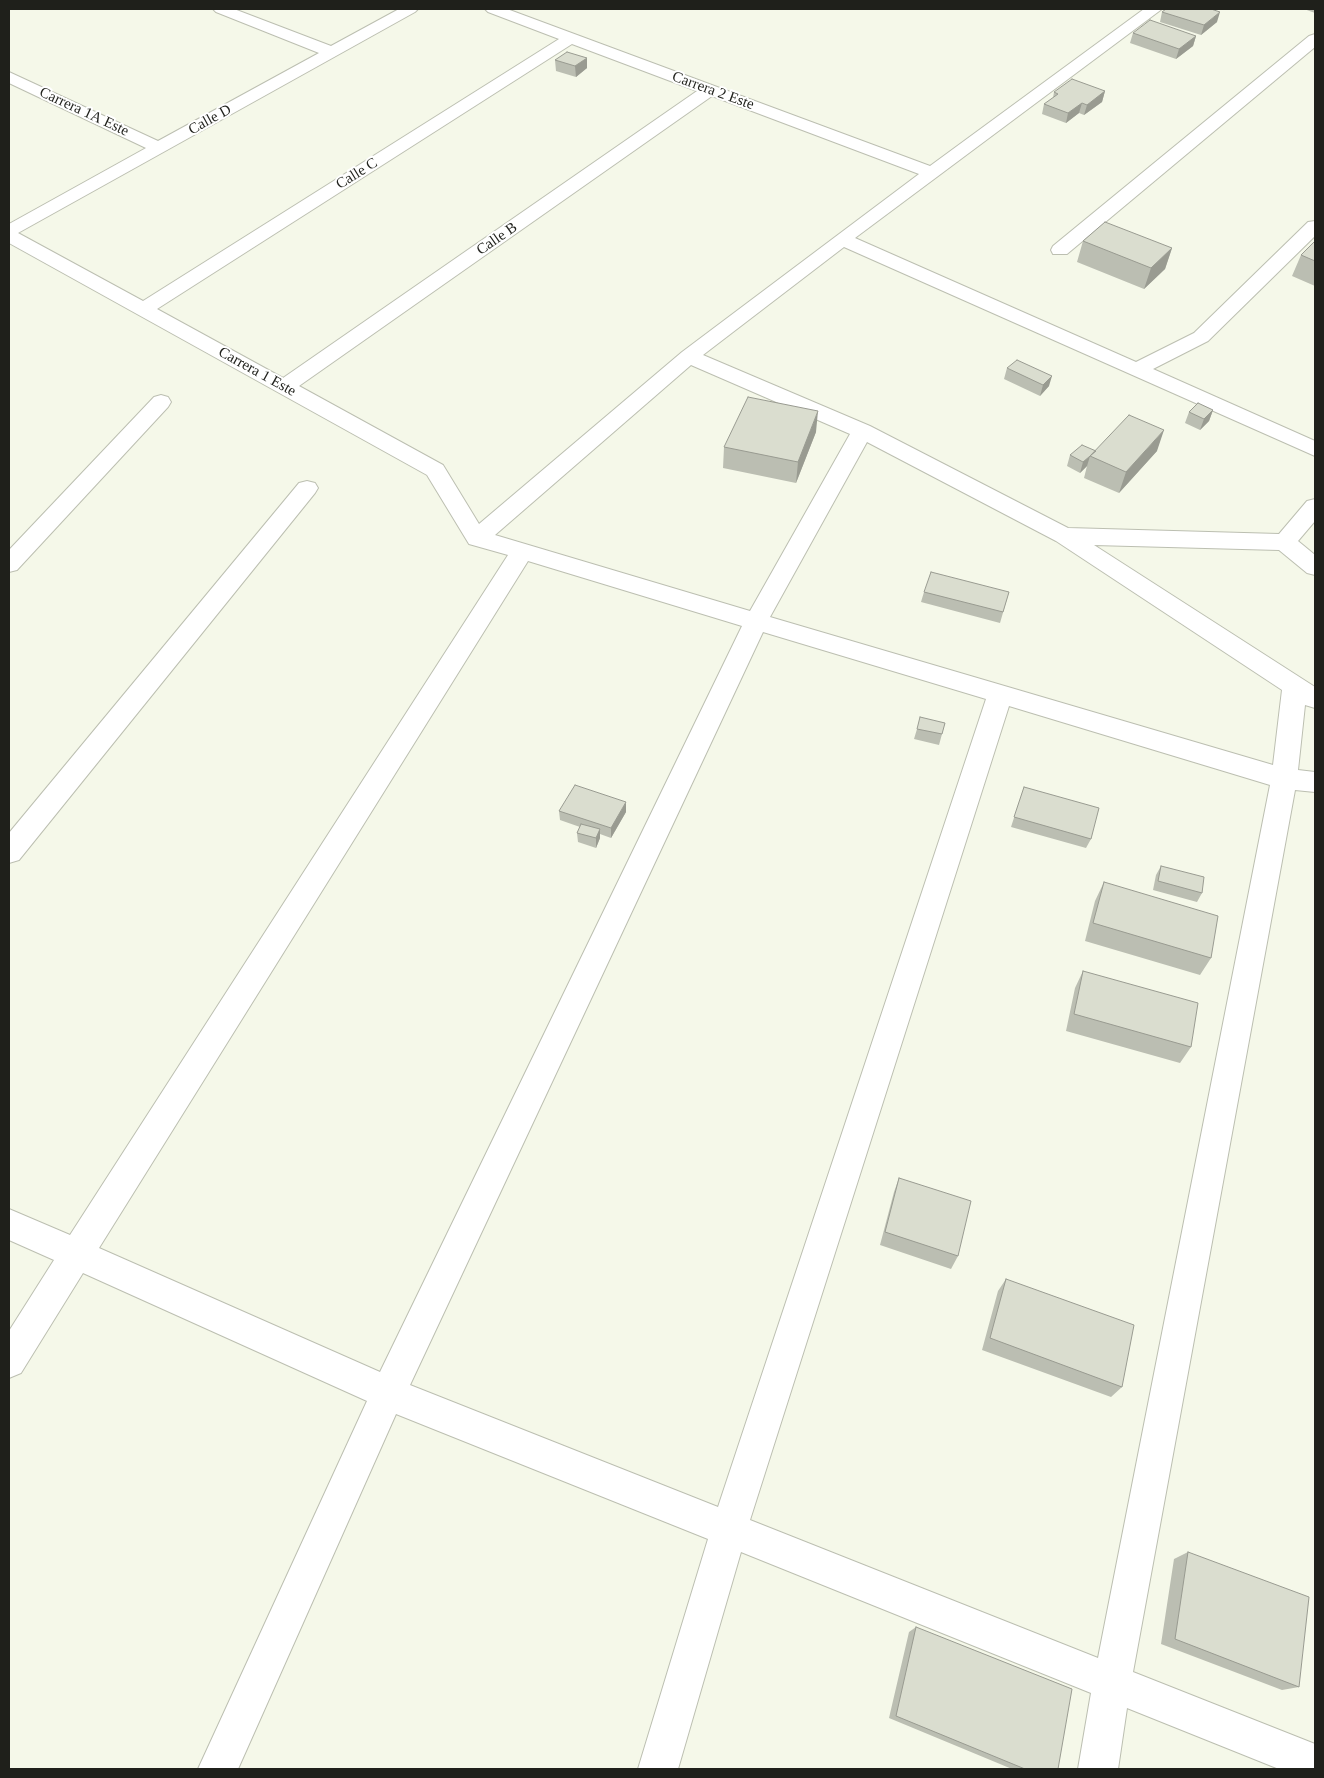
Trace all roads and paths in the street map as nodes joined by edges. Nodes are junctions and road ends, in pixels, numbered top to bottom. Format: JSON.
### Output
{"nodes":[{"id":1,"x":221,"y":9,"type":"edge"},
{"id":2,"x":410,"y":9,"type":"edge"},
{"id":3,"x":493,"y":9,"type":"edge"},
{"id":4,"x":1154,"y":9,"type":"edge"},
{"id":5,"x":571,"y":38,"type":"junction"},
{"id":6,"x":1315,"y":39,"type":"edge"},
{"id":7,"x":331,"y":52,"type":"junction"},
{"id":8,"x":9,"y":77,"type":"edge"},
{"id":9,"x":710,"y":90,"type":"junction"},
{"id":10,"x":159,"y":148,"type":"junction"},
{"id":11,"x":932,"y":173,"type":"junction"},
{"id":12,"x":1315,"y":226,"type":"edge"},
{"id":13,"x":9,"y":231,"type":"edge"},
{"id":14,"x":9,"y":236,"type":"edge"},
{"id":15,"x":842,"y":239,"type":"junction"},
{"id":16,"x":1060,"y":250,"type":"dead end"},
{"id":17,"x":143,"y":310,"type":"junction"},
{"id":18,"x":689,"y":356,"type":"junction"},
{"id":19,"x":1137,"y":370,"type":"junction"},
{"id":20,"x":284,"y":387,"type":"junction"},
{"id":21,"x":162,"y":402,"type":"dead end"},
{"id":22,"x":862,"y":431,"type":"junction"},
{"id":23,"x":1315,"y":449,"type":"edge"},
{"id":24,"x":307,"y":488,"type":"dead end"},
{"id":25,"x":1315,"y":506,"type":"edge"},
{"id":26,"x":1064,"y":536,"type":"junction"},
{"id":27,"x":477,"y":538,"type":"junction"},
{"id":28,"x":1285,"y":542,"type":"junction"},
{"id":29,"x":522,"y":552,"type":"junction"},
{"id":30,"x":9,"y":564,"type":"edge"},
{"id":31,"x":1315,"y":567,"type":"edge"},
{"id":32,"x":756,"y":621,"type":"junction"},
{"id":33,"x":1305,"y":692,"type":"edge"},
{"id":34,"x":1000,"y":694,"type":"junction"},
{"id":35,"x":1284,"y":779,"type":"junction"},
{"id":36,"x":1315,"y":782,"type":"edge"},
{"id":37,"x":9,"y":852,"type":"edge"},
{"id":38,"x":9,"y":1224,"type":"edge"},
{"id":39,"x":78,"y":1255,"type":"junction"},
{"id":40,"x":9,"y":1361,"type":"edge"},
{"id":41,"x":388,"y":1393,"type":"junction"},
{"id":42,"x":730,"y":1530,"type":"junction"},
{"id":43,"x":1112,"y":1682,"type":"junction"},
{"id":44,"x":1315,"y":1764,"type":"edge"},
{"id":45,"x":218,"y":1769,"type":"edge"},
{"id":46,"x":658,"y":1769,"type":"edge"},
{"id":47,"x":1098,"y":1769,"type":"edge"}],
"edges":[{"from":1,"to":7,"type":"street"},
{"from":2,"to":7,"type":"street","name":"Calle D"},
{"from":3,"to":5,"type":"street","name":"Carrera 2 Este"},
{"from":4,"to":11,"type":"street"},
{"from":5,"to":9,"type":"street","name":"Carrera 2 Este"},
{"from":5,"to":17,"type":"street","name":"Calle C"},
{"from":6,"to":16,"type":"street"},
{"from":7,"to":10,"type":"street","name":"Calle D"},
{"from":8,"to":10,"type":"street","name":"Carrera 1A Este"},
{"from":9,"to":11,"type":"street","name":"Carrera 2 Este"},
{"from":9,"to":20,"type":"street","name":"Calle B"},
{"from":10,"to":13,"type":"street","name":"Calle D"},
{"from":11,"to":15,"type":"street"},
{"from":12,"to":19,"type":"street"},
{"from":14,"to":17,"type":"street","name":"Carrera 1 Este"},
{"from":15,"to":18,"type":"street"},
{"from":15,"to":19,"type":"street"},
{"from":17,"to":20,"type":"street","name":"Carrera 1 Este"},
{"from":18,"to":22,"type":"street"},
{"from":18,"to":27,"type":"street"},
{"from":19,"to":23,"type":"street"},
{"from":20,"to":27,"type":"street","name":"Carrera 1 Este"},
{"from":21,"to":30,"type":"street"},
{"from":22,"to":26,"type":"street"},
{"from":22,"to":32,"type":"street"},
{"from":24,"to":37,"type":"street"},
{"from":25,"to":28,"type":"street"},
{"from":26,"to":28,"type":"street"},
{"from":26,"to":33,"type":"street"},
{"from":27,"to":29,"type":"street"},
{"from":28,"to":31,"type":"street"},
{"from":29,"to":32,"type":"street"},
{"from":29,"to":39,"type":"street"},
{"from":32,"to":34,"type":"street"},
{"from":32,"to":41,"type":"street"},
{"from":33,"to":35,"type":"street"},
{"from":34,"to":35,"type":"street"},
{"from":34,"to":42,"type":"street"},
{"from":35,"to":36,"type":"street"},
{"from":35,"to":43,"type":"street"},
{"from":38,"to":39,"type":"street"},
{"from":39,"to":40,"type":"street"},
{"from":39,"to":41,"type":"street"},
{"from":41,"to":42,"type":"street"},
{"from":41,"to":45,"type":"street"},
{"from":42,"to":43,"type":"street"},
{"from":42,"to":46,"type":"street"},
{"from":43,"to":44,"type":"street"},
{"from":43,"to":47,"type":"street"}]}
